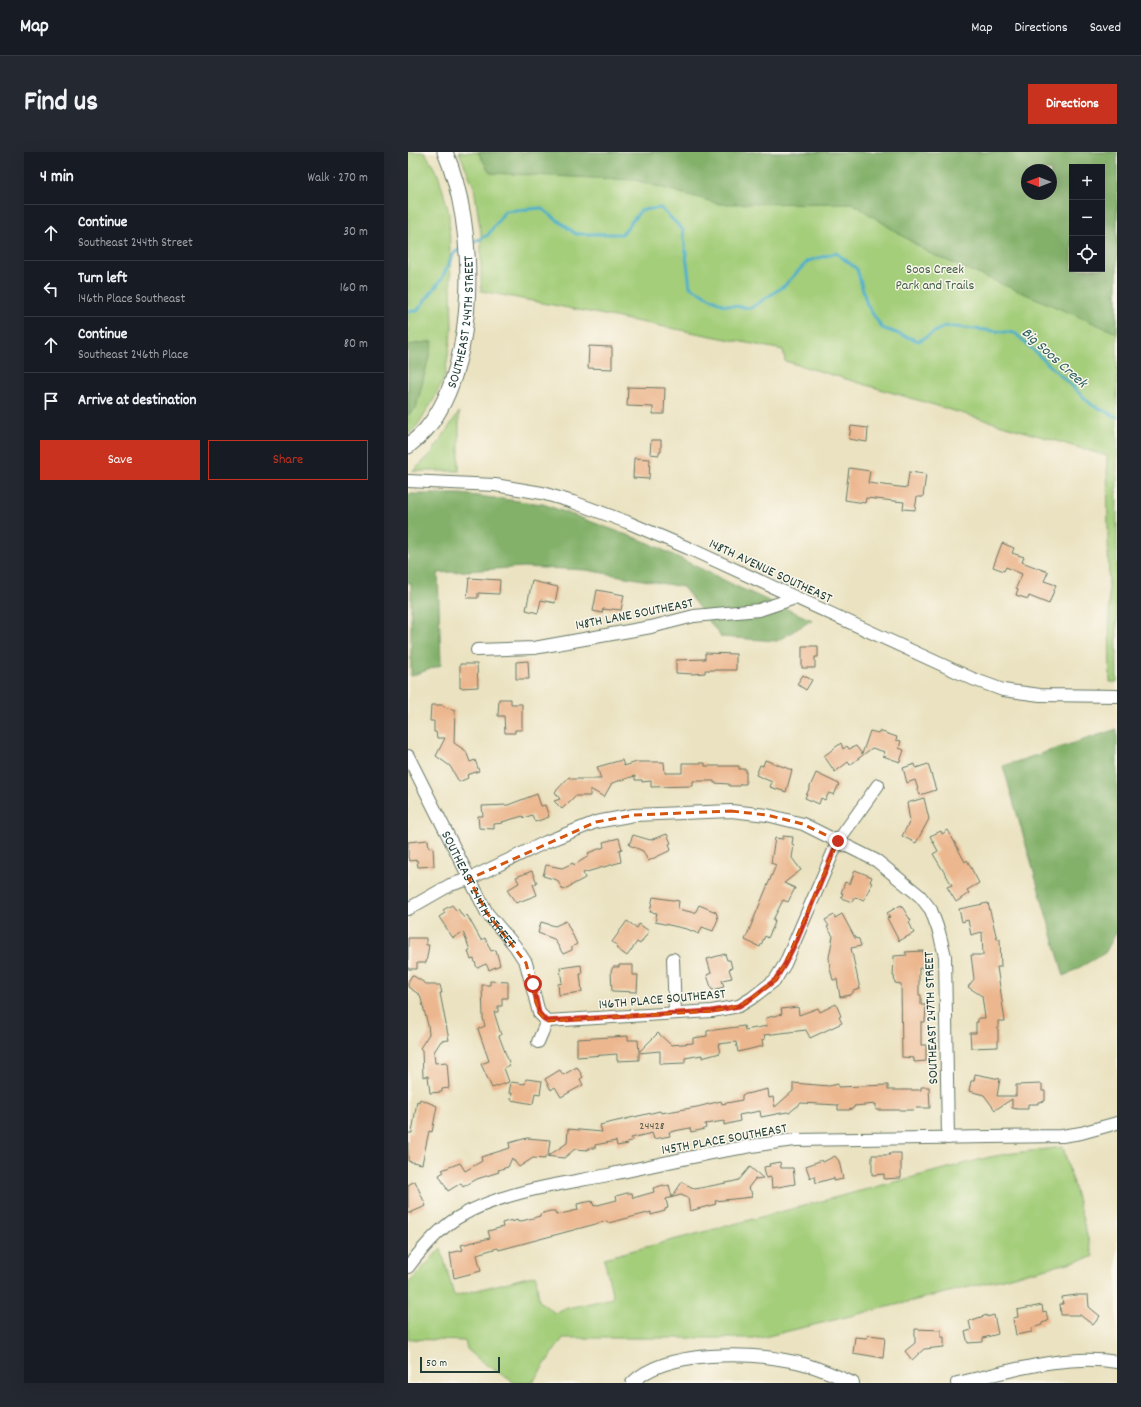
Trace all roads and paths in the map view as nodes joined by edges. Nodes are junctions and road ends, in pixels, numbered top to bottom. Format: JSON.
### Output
{"nodes":[{"id":1,"x":445,"y":152,"type":"edge"},
{"id":2,"x":408,"y":446,"type":"edge"},
{"id":3,"x":408,"y":481,"type":"edge"},
{"id":4,"x":795,"y":598,"type":"junction"},
{"id":5,"x":477,"y":650,"type":"dead end"},
{"id":6,"x":1117,"y":696,"type":"edge"},
{"id":7,"x":408,"y":756,"type":"edge"},
{"id":8,"x":878,"y":785,"type":"dead end"},
{"id":9,"x":838,"y":841,"type":"junction"},
{"id":10,"x":469,"y":879,"type":"junction"},
{"id":11,"x":408,"y":909,"type":"edge"},
{"id":12,"x":673,"y":959,"type":"dead end"},
{"id":13,"x":675,"y":1013,"type":"junction"},
{"id":14,"x":546,"y":1021,"type":"junction"},
{"id":15,"x":538,"y":1042,"type":"dead end"},
{"id":16,"x":1117,"y":1123,"type":"edge"},
{"id":17,"x":948,"y":1138,"type":"junction"},
{"id":18,"x":409,"y":1264,"type":"edge"},
{"id":19,"x":1117,"y":1362,"type":"edge"},
{"id":20,"x":632,"y":1383,"type":"edge"},
{"id":21,"x":853,"y":1383,"type":"edge"},
{"id":22,"x":957,"y":1383,"type":"edge"}],
"edges":[{"from":1,"to":2,"type":"main road","name":"SOUTHEAST 244TH STREET"},
{"from":3,"to":4,"type":"street","name":"148TH AVENUE SOUTHEAST"},
{"from":4,"to":5,"type":"street","name":"148TH LANE SOUTHEAST"},
{"from":4,"to":6,"type":"street","name":"148TH AVENUE SOUTHEAST"},
{"from":7,"to":10,"type":"street","name":"SOUTHEAST 244TH STREET"},
{"from":8,"to":9,"type":"street","name":"146TH PLACE SOUTHEAST"},
{"from":9,"to":10,"type":"street","name":"SOUTHEAST 247TH STREET"},
{"from":9,"to":13,"type":"street","name":"146TH PLACE SOUTHEAST"},
{"from":9,"to":17,"type":"street","name":"SOUTHEAST 247TH STREET"},
{"from":10,"to":11,"type":"street","name":"SOUTHEAST 247TH STREET"},
{"from":10,"to":14,"type":"street","name":"SOUTHEAST 244TH STREET"},
{"from":12,"to":13,"type":"street"},
{"from":13,"to":14,"type":"street","name":"146TH PLACE SOUTHEAST"},
{"from":14,"to":15,"type":"street"},
{"from":16,"to":17,"type":"street","name":"145TH PLACE SOUTHEAST"},
{"from":17,"to":18,"type":"street","name":"145TH PLACE SOUTHEAST"},
{"from":19,"to":22,"type":"street"},
{"from":20,"to":21,"type":"street"}]}
